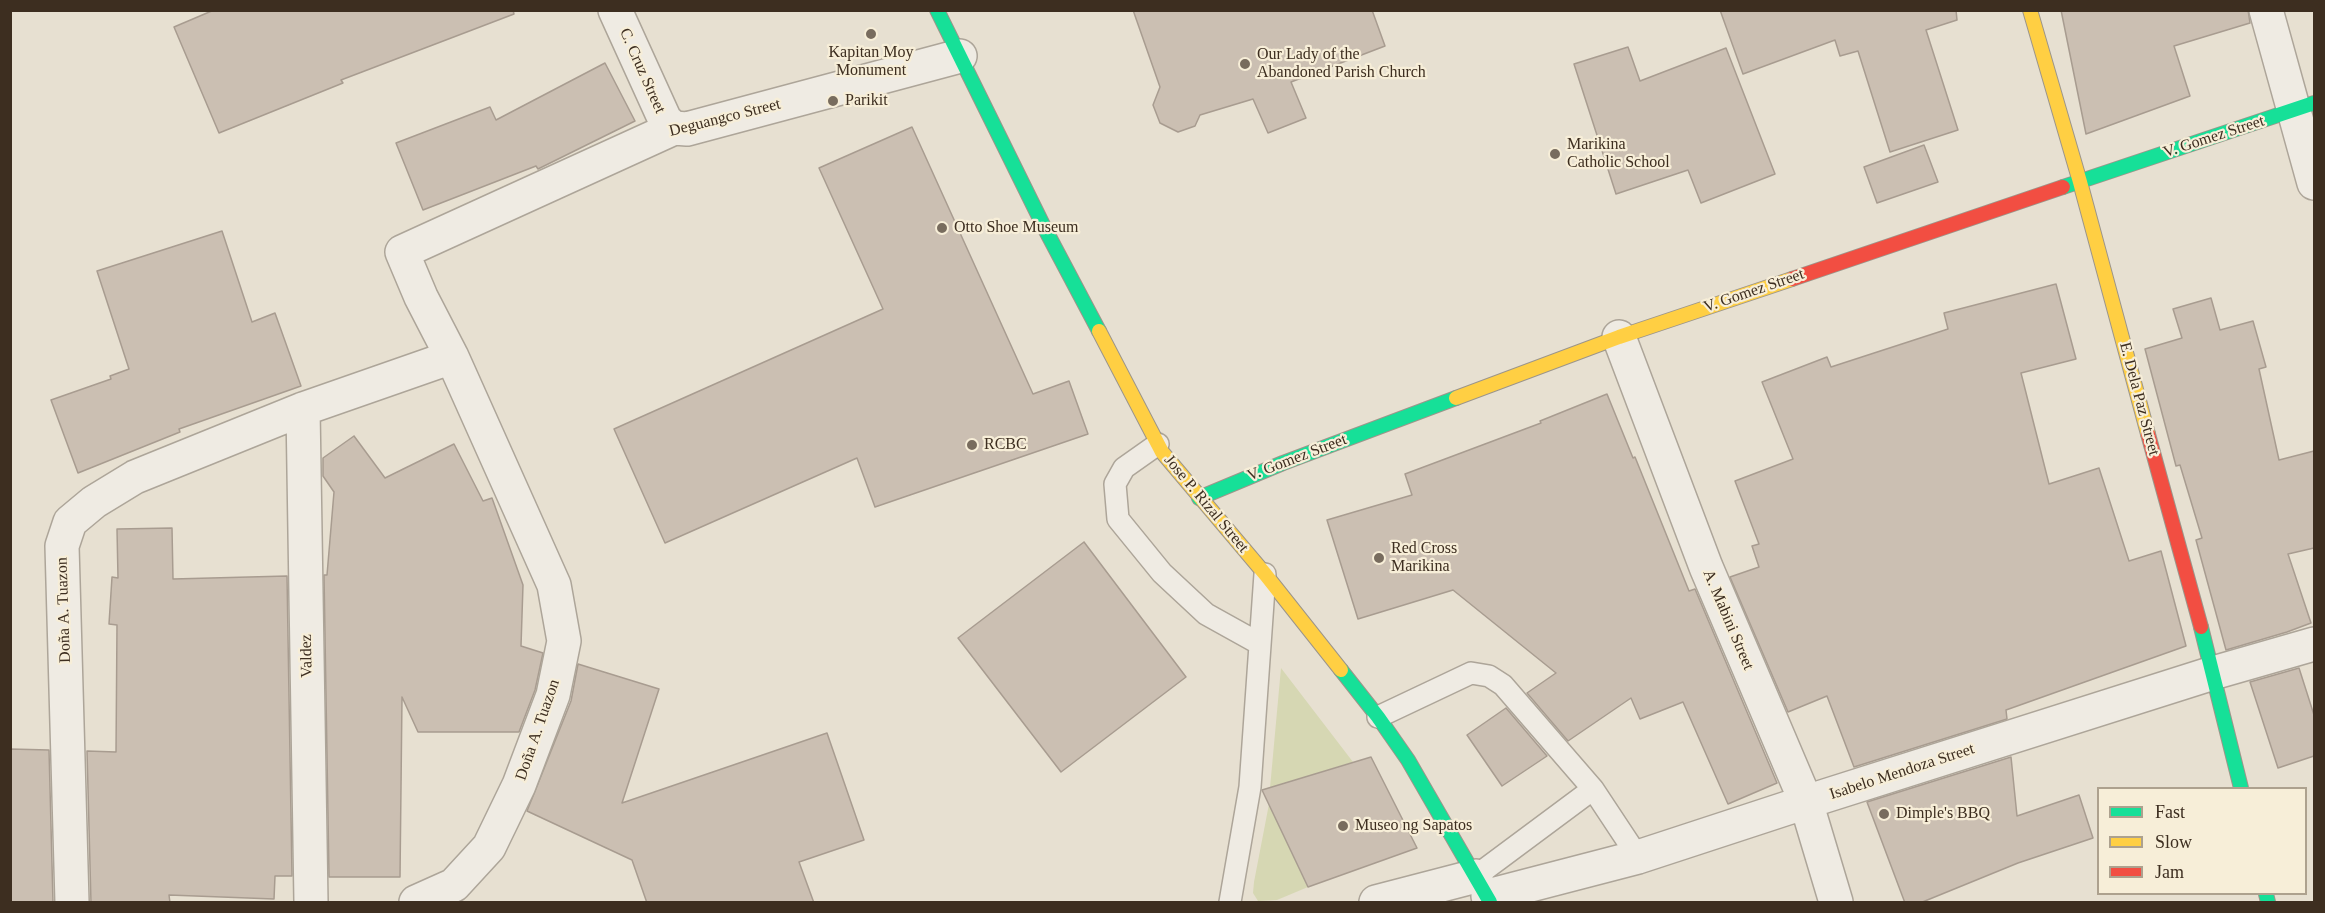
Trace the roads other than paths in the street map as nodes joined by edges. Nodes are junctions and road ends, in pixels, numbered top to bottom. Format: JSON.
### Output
{"nodes":[{"id":1,"x":615,"y":10,"type":"edge"},
{"id":2,"x":937,"y":10,"type":"edge"},
{"id":3,"x":2030,"y":10,"type":"edge"},
{"id":4,"x":2266,"y":10,"type":"edge"},
{"id":5,"x":960,"y":56,"type":"junction"},
{"id":6,"x":2304,"y":107,"type":"edge"},
{"id":7,"x":674,"y":128,"type":"junction"},
{"id":8,"x":2080,"y":182,"type":"junction"},
{"id":9,"x":2314,"y":183,"type":"edge"},
{"id":10,"x":402,"y":252,"type":"joint"},
{"id":11,"x":1619,"y":337,"type":"junction"},
{"id":12,"x":452,"y":357,"type":"junction"},
{"id":13,"x":303,"y":409,"type":"junction"},
{"id":14,"x":1158,"y":444,"type":"junction"},
{"id":15,"x":1199,"y":498,"type":"junction"},
{"id":16,"x":1265,"y":574,"type":"junction"},
{"id":17,"x":1260,"y":644,"type":"junction"},
{"id":18,"x":2314,"y":644,"type":"edge"},
{"id":19,"x":2213,"y":673,"type":"junction"},
{"id":20,"x":1378,"y":717,"type":"junction"},
{"id":21,"x":2241,"y":787,"type":"edge"},
{"id":22,"x":1593,"y":789,"type":"junction"},
{"id":23,"x":1806,"y":802,"type":"junction"},
{"id":24,"x":1638,"y":858,"type":"junction"},
{"id":25,"x":1485,"y":892,"type":"edge"},
{"id":26,"x":72,"y":903,"type":"edge"},
{"id":27,"x":311,"y":903,"type":"edge"},
{"id":28,"x":416,"y":903,"type":"edge"},
{"id":29,"x":1230,"y":903,"type":"edge"},
{"id":30,"x":1376,"y":903,"type":"edge"},
{"id":31,"x":1836,"y":903,"type":"edge"}],
"edges":[{"from":1,"to":7,"type":"street","name":"C. Cruz Street"},
{"from":2,"to":5,"type":"street","name":"Jose P. Rizal Street"},
{"from":3,"to":8,"type":"street","name":"E. Dela Paz Street"},
{"from":4,"to":6,"type":"street"},
{"from":5,"to":7,"type":"street","name":"Deguangco Street"},
{"from":5,"to":14,"type":"street","name":"Jose P. Rizal Street"},
{"from":6,"to":8,"type":"street","name":"V. Gomez Street"},
{"from":6,"to":9,"type":"street"},
{"from":7,"to":10,"type":"street","name":"Deguangco Street"},
{"from":8,"to":11,"type":"street","name":"V. Gomez Street"},
{"from":8,"to":19,"type":"street","name":"E. Dela Paz Street"},
{"from":10,"to":12,"type":"street","name":"Doña A. Tuazon"},
{"from":11,"to":15,"type":"street","name":"V. Gomez Street"},
{"from":11,"to":23,"type":"street","name":"A. Mabini Street"},
{"from":12,"to":13,"type":"street","name":"Doña A. Tuazon"},
{"from":12,"to":28,"type":"street","name":"Doña A. Tuazon"},
{"from":13,"to":26,"type":"street","name":"Doña A. Tuazon"},
{"from":13,"to":27,"type":"street","name":"Valdez"},
{"from":14,"to":15,"type":"street","name":"Jose P. Rizal Street"},
{"from":14,"to":17,"type":"lane"},
{"from":15,"to":16,"type":"street","name":"Jose P. Rizal Street"},
{"from":16,"to":17,"type":"lane"},
{"from":16,"to":20,"type":"street","name":"Jose P. Rizal Street"},
{"from":17,"to":29,"type":"lane"},
{"from":18,"to":19,"type":"street","name":"Isabelo Mendoza Street"},
{"from":19,"to":21,"type":"street","name":"E. Dela Paz Street"},
{"from":19,"to":23,"type":"street","name":"Isabelo Mendoza Street"},
{"from":20,"to":22,"type":"lane"},
{"from":20,"to":25,"type":"street","name":"Jose P. Rizal Street"},
{"from":22,"to":24,"type":"lane"},
{"from":22,"to":25,"type":"lane"},
{"from":23,"to":24,"type":"street","name":"Isabelo Mendoza Street"},
{"from":23,"to":31,"type":"street","name":"A. Mabini Street"},
{"from":24,"to":25,"type":"street","name":"Isabelo Mendoza Street"},
{"from":25,"to":30,"type":"street","name":"Isabelo Mendoza Street"}]}
